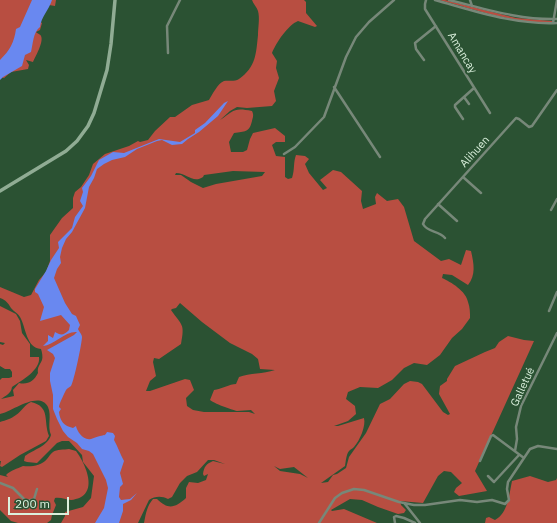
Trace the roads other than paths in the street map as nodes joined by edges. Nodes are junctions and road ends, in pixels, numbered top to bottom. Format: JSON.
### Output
{"nodes":[{"id":1,"x":115,"y":0,"type":"edge"},
{"id":2,"x":180,"y":0,"type":"edge"},
{"id":3,"x":394,"y":0,"type":"edge"},
{"id":4,"x":426,"y":0,"type":"edge"},
{"id":5,"x":435,"y":0,"type":"edge"},
{"id":6,"x":449,"y":0,"type":"edge"},
{"id":7,"x":470,"y":0,"type":"edge"},
{"id":8,"x":557,"y":0,"type":"edge"},
{"id":9,"x":472,"y":6,"type":"junction"},
{"id":10,"x":555,"y":19,"type":"edge"},
{"id":11,"x":553,"y":23,"type":"junction"},
{"id":12,"x":557,"y":23,"type":"edge"},
{"id":13,"x":436,"y":26,"type":"junction"},
{"id":14,"x":168,"y":53,"type":"dead end"},
{"id":15,"x":424,"y":60,"type":"dead end"},
{"id":16,"x":334,"y":87,"type":"junction"},
{"id":17,"x":474,"y":88,"type":"junction"},
{"id":18,"x":557,"y":90,"type":"edge"},
{"id":19,"x":464,"y":97,"type":"junction"},
{"id":20,"x":469,"y":104,"type":"dead end"},
{"id":21,"x":490,"y":113,"type":"dead end"},
{"id":22,"x":463,"y":119,"type":"dead end"},
{"id":23,"x":284,"y":154,"type":"dead end"},
{"id":24,"x":380,"y":157,"type":"dead end"},
{"id":25,"x":463,"y":177,"type":"junction"},
{"id":26,"x":0,"y":191,"type":"edge"},
{"id":27,"x":481,"y":194,"type":"dead end"},
{"id":28,"x":557,"y":199,"type":"edge"},
{"id":29,"x":438,"y":204,"type":"junction"},
{"id":30,"x":551,"y":210,"type":"dead end"},
{"id":31,"x":458,"y":221,"type":"dead end"},
{"id":32,"x":445,"y":238,"type":"dead end"},
{"id":33,"x":557,"y":292,"type":"edge"},
{"id":34,"x":549,"y":311,"type":"dead end"},
{"id":35,"x":557,"y":333,"type":"edge"},
{"id":36,"x":557,"y":449,"type":"edge"},
{"id":37,"x":515,"y":451,"type":"junction"},
{"id":38,"x":520,"y":454,"type":"junction"},
{"id":39,"x":524,"y":458,"type":"junction"},
{"id":40,"x":480,"y":461,"type":"dead end"},
{"id":41,"x":488,"y":476,"type":"dead end"},
{"id":42,"x":0,"y":483,"type":"edge"},
{"id":43,"x":37,"y":489,"type":"dead end"},
{"id":44,"x":405,"y":504,"type":"junction"},
{"id":45,"x":319,"y":523,"type":"edge"},
{"id":46,"x":395,"y":523,"type":"edge"},
{"id":47,"x":418,"y":523,"type":"edge"}],
"edges":[{"from":1,"to":26,"type":"street"},
{"from":2,"to":14,"type":"street"},
{"from":3,"to":16,"type":"street"},
{"from":4,"to":13,"type":"street","name":"Amancay"},
{"from":5,"to":11,"type":"street"},
{"from":6,"to":9,"type":"street"},
{"from":7,"to":9,"type":"street"},
{"from":8,"to":10,"type":"street"},
{"from":9,"to":10,"type":"street"},
{"from":10,"to":11,"type":"street"},
{"from":11,"to":12,"type":"street"},
{"from":13,"to":15,"type":"street"},
{"from":13,"to":17,"type":"street","name":"Amancay"},
{"from":16,"to":23,"type":"street"},
{"from":16,"to":24,"type":"street"},
{"from":17,"to":19,"type":"street"},
{"from":17,"to":21,"type":"street","name":"Amancay"},
{"from":18,"to":25,"type":"street","name":"Alihuen"},
{"from":19,"to":20,"type":"street"},
{"from":19,"to":22,"type":"street"},
{"from":25,"to":27,"type":"street"},
{"from":25,"to":29,"type":"street","name":"Alihuen"},
{"from":28,"to":30,"type":"street"},
{"from":29,"to":31,"type":"street"},
{"from":29,"to":32,"type":"street","name":"Alihuen"},
{"from":33,"to":34,"type":"street"},
{"from":35,"to":37,"type":"street","name":"Galletué"},
{"from":36,"to":39,"type":"street"},
{"from":37,"to":38,"type":"street"},
{"from":37,"to":40,"type":"street"},
{"from":38,"to":39,"type":"street"},
{"from":38,"to":41,"type":"street"},
{"from":39,"to":44,"type":"street"},
{"from":42,"to":43,"type":"street"},
{"from":44,"to":45,"type":"street"},
{"from":44,"to":47,"type":"street"},
{"from":46,"to":47,"type":"street"}]}
